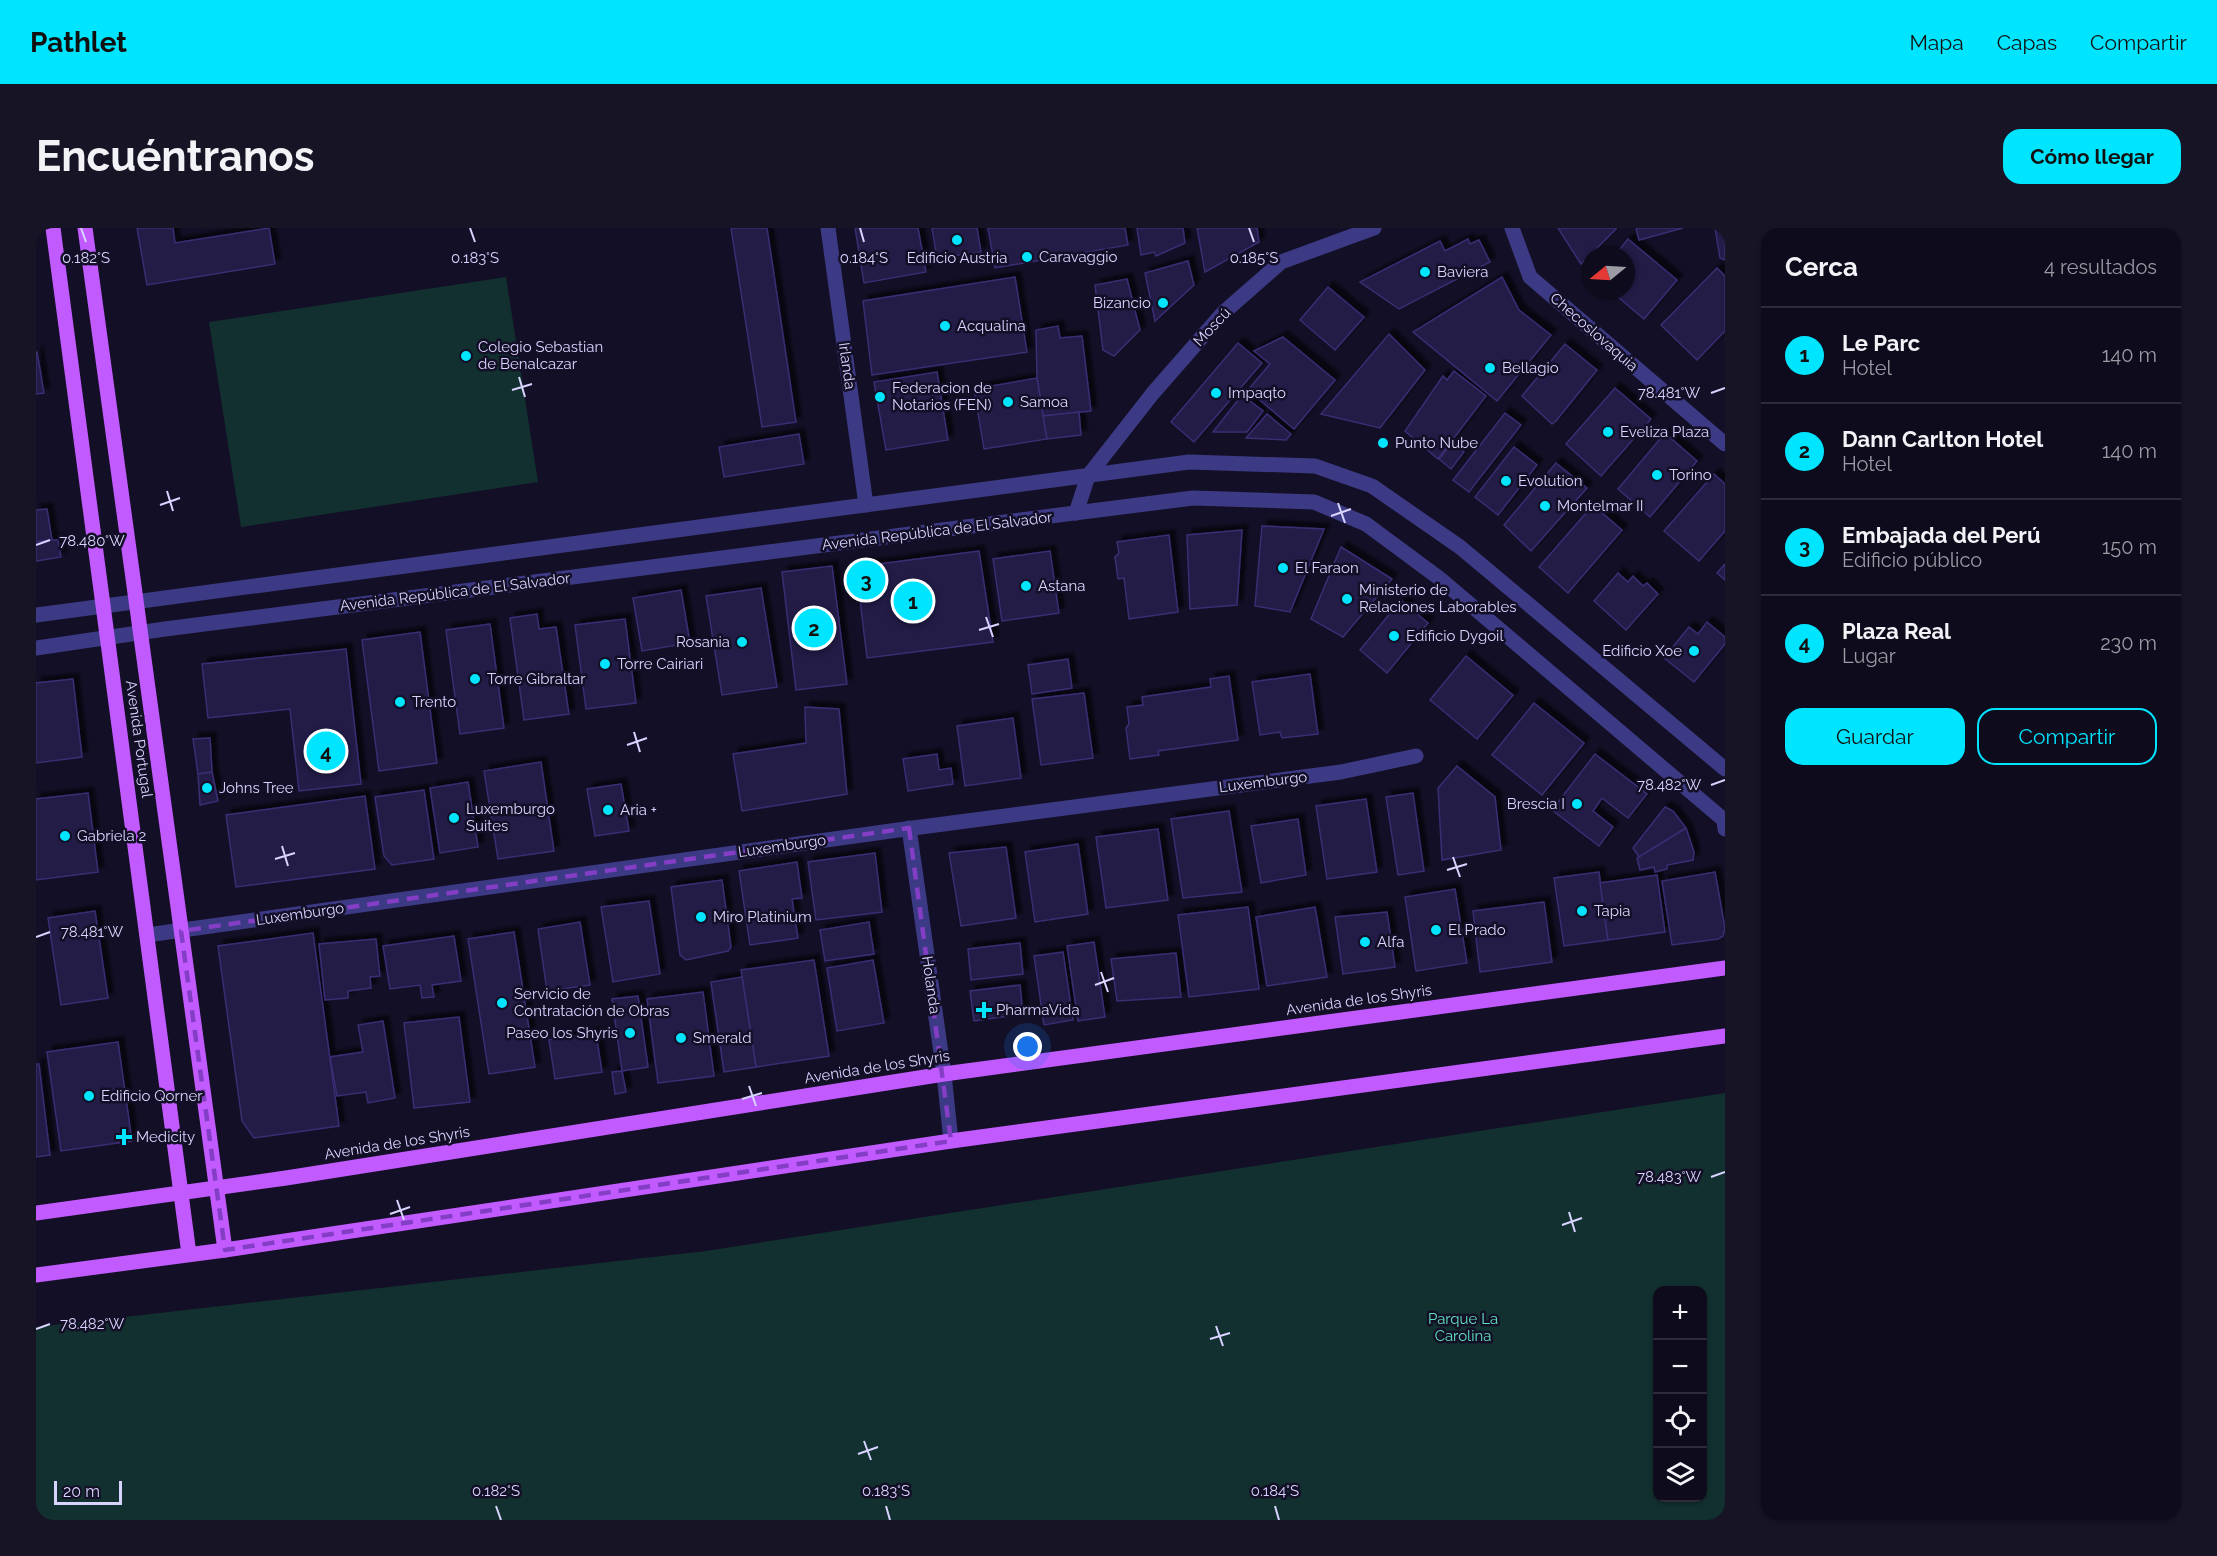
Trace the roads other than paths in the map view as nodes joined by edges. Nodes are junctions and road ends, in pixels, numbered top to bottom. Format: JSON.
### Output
{"nodes":[{"id":1,"x":53,"y":228,"type":"edge"},
{"id":2,"x":85,"y":228,"type":"edge"},
{"id":3,"x":828,"y":228,"type":"edge"},
{"id":4,"x":1374,"y":228,"type":"edge"},
{"id":5,"x":1512,"y":228,"type":"edge"},
{"id":6,"x":1725,"y":444,"type":"edge"},
{"id":7,"x":1088,"y":476,"type":"junction"},
{"id":8,"x":866,"y":505,"type":"junction"},
{"id":9,"x":1076,"y":513,"type":"junction"},
{"id":10,"x":136,"y":601,"type":"junction"},
{"id":11,"x":103,"y":606,"type":"junction"},
{"id":12,"x":36,"y":615,"type":"edge"},
{"id":13,"x":140,"y":633,"type":"junction"},
{"id":14,"x":107,"y":638,"type":"junction"},
{"id":15,"x":36,"y":648,"type":"edge"},
{"id":16,"x":1416,"y":756,"type":"dead end"},
{"id":17,"x":1725,"y":769,"type":"edge"},
{"id":18,"x":1724,"y":823,"type":"edge"},
{"id":19,"x":909,"y":828,"type":"junction"},
{"id":20,"x":181,"y":931,"type":"junction"},
{"id":21,"x":147,"y":935,"type":"junction"},
{"id":22,"x":1725,"y":968,"type":"edge"},
{"id":23,"x":1725,"y":1036,"type":"edge"},
{"id":24,"x":944,"y":1074,"type":"junction"},
{"id":25,"x":951,"y":1141,"type":"junction"},
{"id":26,"x":216,"y":1188,"type":"junction"},
{"id":27,"x":181,"y":1193,"type":"junction"},
{"id":28,"x":36,"y":1214,"type":"edge"},
{"id":29,"x":225,"y":1250,"type":"junction"},
{"id":30,"x":189,"y":1254,"type":"junction"},
{"id":31,"x":36,"y":1275,"type":"edge"}],
"edges":[{"from":1,"to":11,"type":"main road","name":"Avenida Portugal"},
{"from":2,"to":10,"type":"main road","name":"Avenida Portugal"},
{"from":3,"to":8,"type":"street","name":"Irlanda"},
{"from":4,"to":7,"type":"street","name":"Moscú"},
{"from":5,"to":6,"type":"street","name":"Checoslovaquia"},
{"from":7,"to":8,"type":"street"},
{"from":7,"to":9,"type":"street"},
{"from":7,"to":17,"type":"street"},
{"from":8,"to":10,"type":"street"},
{"from":9,"to":13,"type":"street","name":"Avenida República de El Salvador"},
{"from":9,"to":18,"type":"street","name":"Avenida República de El Salvador"},
{"from":10,"to":11,"type":"street"},
{"from":10,"to":13,"type":"main road","name":"Avenida Portugal"},
{"from":11,"to":12,"type":"street"},
{"from":11,"to":14,"type":"main road","name":"Avenida Portugal"},
{"from":13,"to":14,"type":"street","name":"Avenida República de El Salvador"},
{"from":13,"to":20,"type":"main road","name":"Avenida Portugal"},
{"from":14,"to":15,"type":"street","name":"Avenida República de El Salvador"},
{"from":14,"to":21,"type":"main road","name":"Avenida Portugal"},
{"from":16,"to":19,"type":"street","name":"Luxemburgo"},
{"from":19,"to":20,"type":"street","name":"Luxemburgo"},
{"from":19,"to":24,"type":"street","name":"Holanda"},
{"from":20,"to":21,"type":"street","name":"Luxemburgo"},
{"from":20,"to":26,"type":"main road","name":"Avenida Portugal"},
{"from":21,"to":27,"type":"main road","name":"Avenida Portugal"},
{"from":22,"to":24,"type":"main road","name":"Avenida de los Shyris"},
{"from":23,"to":25,"type":"main road"},
{"from":24,"to":25,"type":"street","name":"Holanda"},
{"from":24,"to":26,"type":"main road","name":"Avenida de los Shyris"},
{"from":25,"to":29,"type":"main road"},
{"from":26,"to":27,"type":"main road","name":"Avenida de los Shyris"},
{"from":26,"to":29,"type":"main road","name":"Avenida Portugal"},
{"from":27,"to":28,"type":"main road","name":"Avenida de los Shyris"},
{"from":27,"to":30,"type":"main road","name":"Avenida Portugal"},
{"from":29,"to":30,"type":"main road"},
{"from":30,"to":31,"type":"main road"}]}
